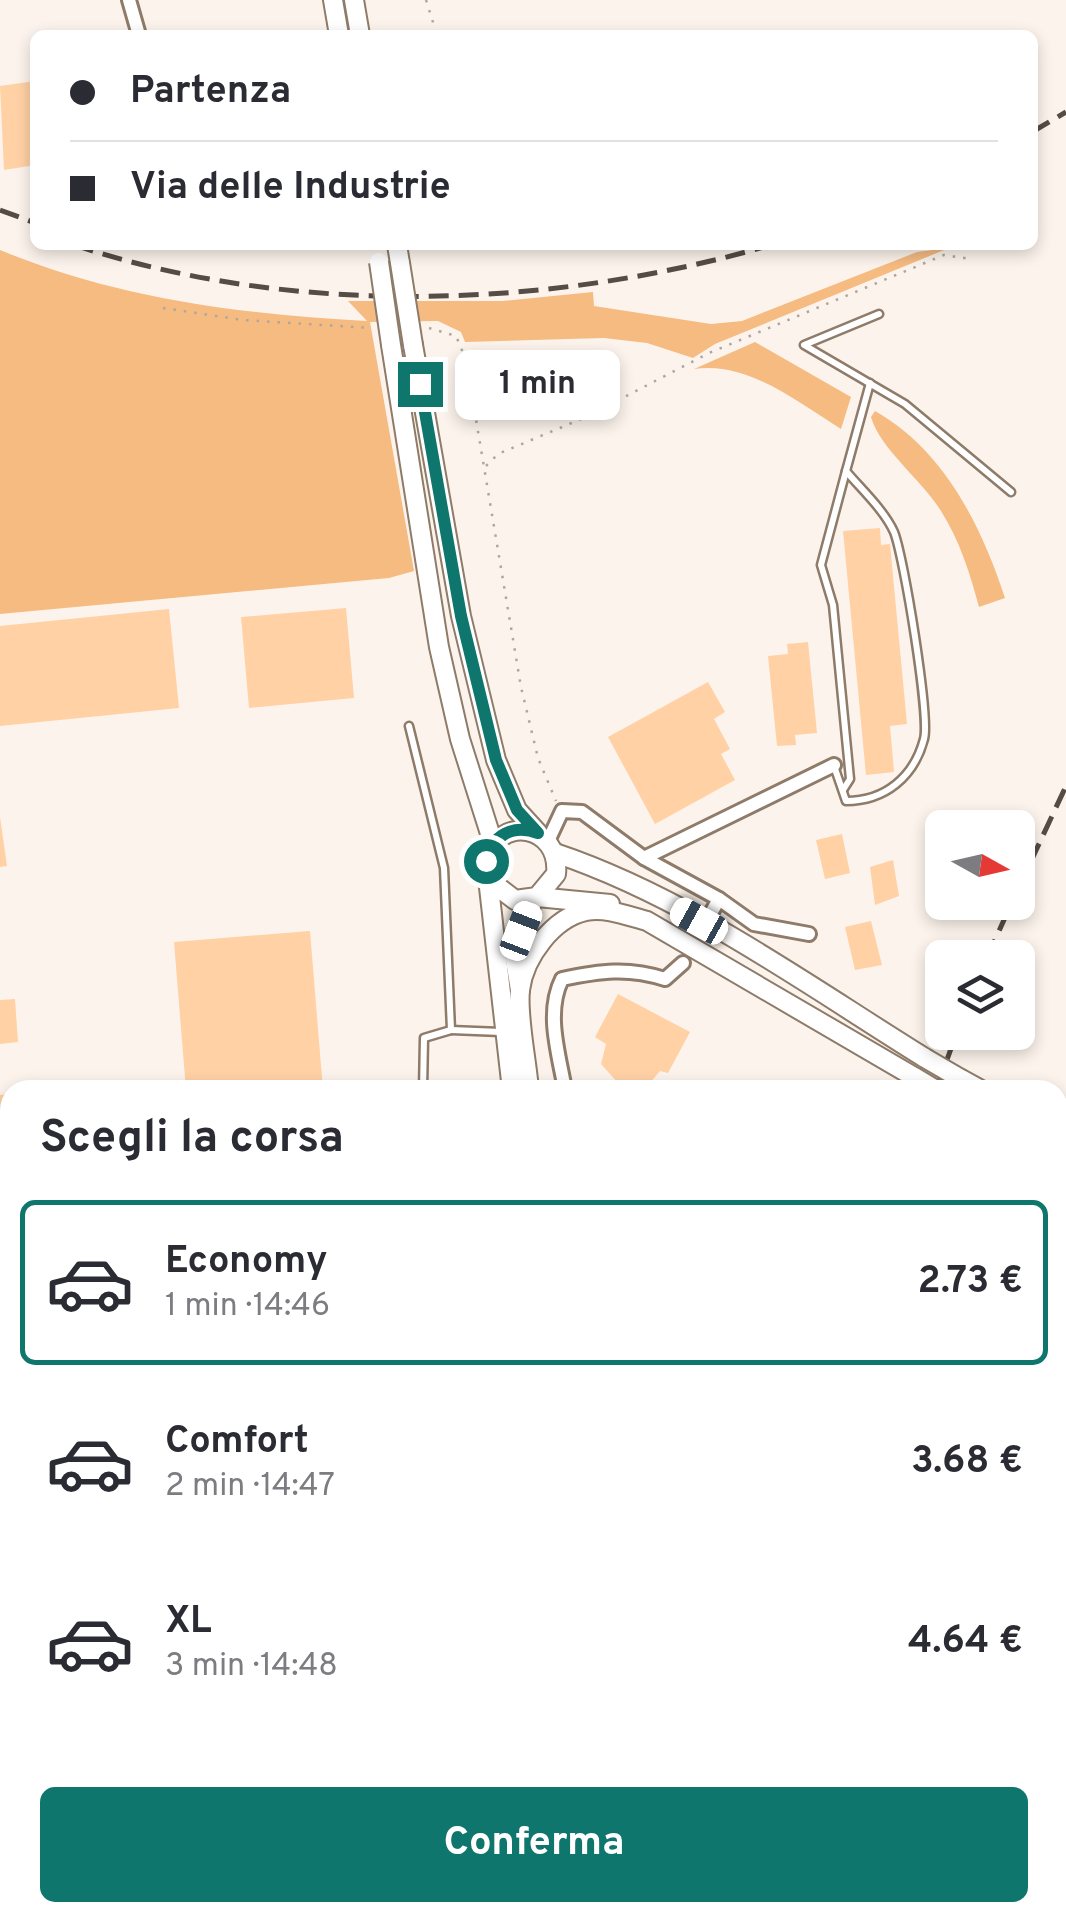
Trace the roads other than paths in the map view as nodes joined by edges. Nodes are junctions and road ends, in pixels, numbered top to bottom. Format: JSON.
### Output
{"nodes":[{"id":1,"x":128,"y":0,"type":"edge"},
{"id":2,"x":333,"y":0,"type":"edge"},
{"id":3,"x":354,"y":0,"type":"edge"},
{"id":4,"x":138,"y":30,"type":"edge"},
{"id":5,"x":338,"y":30,"type":"edge"},
{"id":6,"x":359,"y":30,"type":"edge"},
{"id":7,"x":377,"y":254,"type":"edge"},
{"id":8,"x":399,"y":254,"type":"edge"},
{"id":9,"x":879,"y":314,"type":"dead end"},
{"id":10,"x":870,"y":384,"type":"junction"},
{"id":11,"x":846,"y":471,"type":"junction"},
{"id":12,"x":1010,"y":492,"type":"dead end"},
{"id":13,"x":409,"y":726,"type":"dead end"},
{"id":14,"x":834,"y":765,"type":"joint"},
{"id":15,"x":843,"y":791,"type":"junction"},
{"id":16,"x":493,"y":843,"type":"junction"},
{"id":17,"x":547,"y":843,"type":"junction"},
{"id":18,"x":644,"y":858,"type":"junction"},
{"id":19,"x":489,"y":880,"type":"junction"},
{"id":20,"x":535,"y":898,"type":"junction"},
{"id":21,"x":719,"y":899,"type":"junction"},
{"id":22,"x":710,"y":916,"type":"dead end"},
{"id":23,"x":647,"y":922,"type":"junction"},
{"id":24,"x":809,"y":934,"type":"dead end"},
{"id":25,"x":683,"y":963,"type":"dead end"},
{"id":26,"x":520,"y":990,"type":"junction"},
{"id":27,"x":452,"y":1030,"type":"junction"},
{"id":28,"x":507,"y":1034,"type":"junction"},
{"id":29,"x":423,"y":1080,"type":"edge"},
{"id":30,"x":511,"y":1080,"type":"edge"},
{"id":31,"x":529,"y":1080,"type":"edge"},
{"id":32,"x":563,"y":1080,"type":"edge"},
{"id":33,"x":919,"y":1080,"type":"edge"},
{"id":34,"x":963,"y":1080,"type":"edge"}],
"edges":[{"from":1,"to":4,"type":"street"},
{"from":2,"to":5,"type":"street"},
{"from":3,"to":6,"type":"street"},
{"from":7,"to":16,"type":"street","bridge":true},
{"from":8,"to":17,"type":"street","bridge":true},
{"from":9,"to":10,"type":"lane"},
{"from":10,"to":11,"type":"lane"},
{"from":10,"to":12,"type":"lane"},
{"from":11,"to":15,"type":"lane"},
{"from":11,"to":15,"type":"lane"},
{"from":13,"to":27,"type":"lane"},
{"from":14,"to":15,"type":"lane"},
{"from":14,"to":18,"type":"street"},
{"from":16,"to":17,"type":"street"},
{"from":16,"to":19,"type":"street"},
{"from":17,"to":18,"type":"street"},
{"from":17,"to":20,"type":"street"},
{"from":17,"to":34,"type":"street","bridge":true},
{"from":18,"to":21,"type":"street"},
{"from":19,"to":20,"type":"street"},
{"from":19,"to":28,"type":"street"},
{"from":20,"to":23,"type":"street"},
{"from":20,"to":26,"type":"street"},
{"from":21,"to":22,"type":"street"},
{"from":21,"to":24,"type":"street"},
{"from":23,"to":26,"type":"street"},
{"from":23,"to":33,"type":"street","bridge":true},
{"from":25,"to":32,"type":"street"},
{"from":26,"to":31,"type":"street"},
{"from":27,"to":28,"type":"lane"},
{"from":27,"to":29,"type":"lane"},
{"from":28,"to":30,"type":"street"}]}
